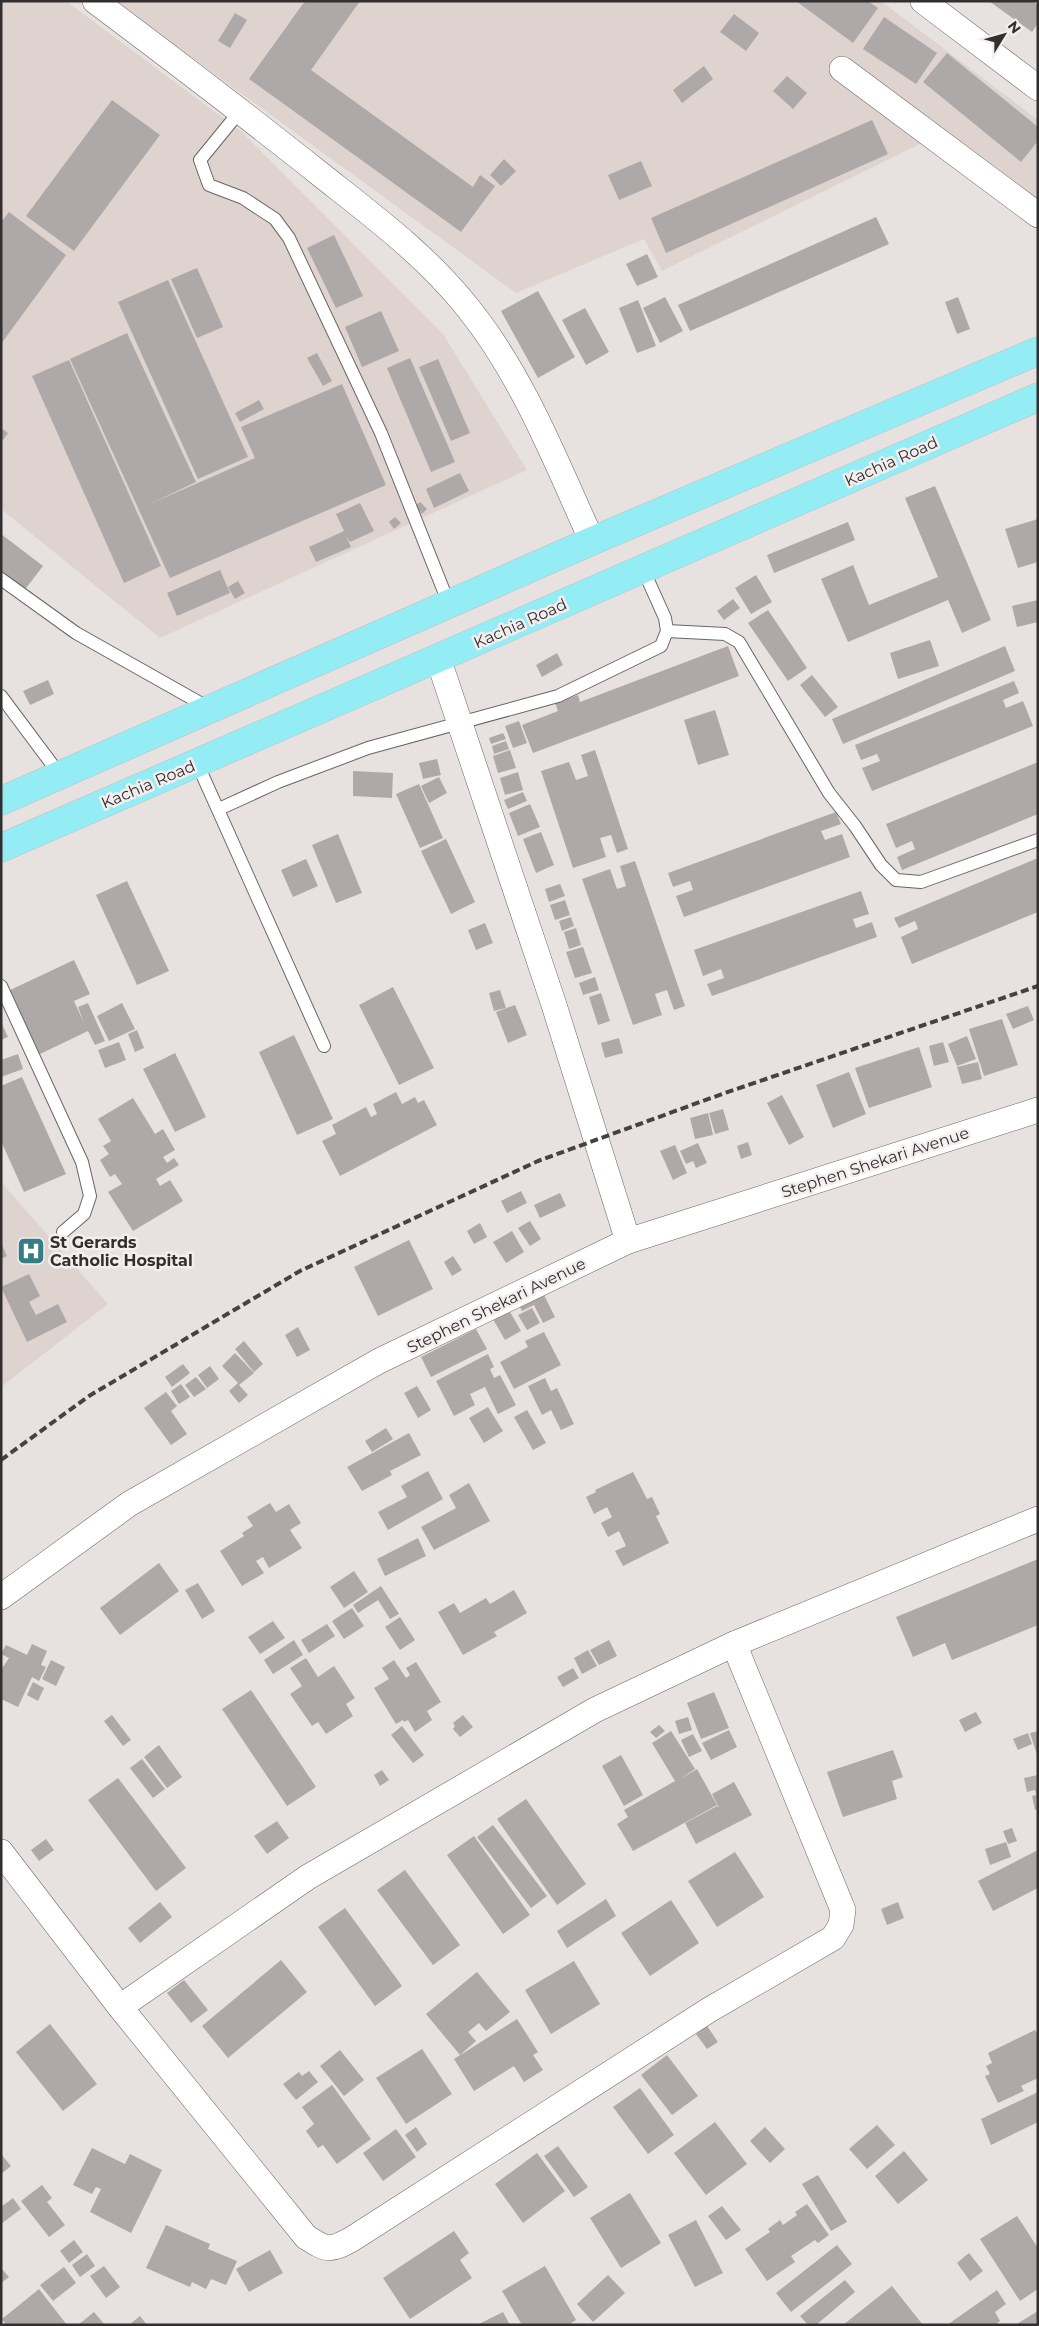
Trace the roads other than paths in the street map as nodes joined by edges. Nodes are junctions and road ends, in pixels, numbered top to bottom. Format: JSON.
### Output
{"nodes":[{"id":1,"x":95,"y":1,"type":"edge"},
{"id":2,"x":923,"y":1,"type":"edge"},
{"id":3,"x":842,"y":69,"type":"dead end"},
{"id":4,"x":1038,"y":88,"type":"edge"},
{"id":5,"x":240,"y":111,"type":"junction"},
{"id":6,"x":1038,"y":215,"type":"edge"},
{"id":7,"x":1038,"y":351,"type":"edge"},
{"id":8,"x":1038,"y":397,"type":"edge"},
{"id":9,"x":592,"y":541,"type":"junction"},
{"id":10,"x":643,"y":569,"type":"junction"},
{"id":11,"x":1,"y":579,"type":"edge"},
{"id":12,"x":449,"y":604,"type":"junction"},
{"id":13,"x":668,"y":630,"type":"junction"},
{"id":14,"x":438,"y":658,"type":"junction"},
{"id":15,"x":1,"y":696,"type":"edge"},
{"id":16,"x":211,"y":708,"type":"junction"},
{"id":17,"x":460,"y":724,"type":"junction"},
{"id":18,"x":197,"y":763,"type":"junction"},
{"id":19,"x":60,"y":775,"type":"junction"},
{"id":20,"x":1,"y":800,"type":"edge"},
{"id":21,"x":219,"y":809,"type":"junction"},
{"id":22,"x":1038,"y":840,"type":"edge"},
{"id":23,"x":1,"y":848,"type":"edge"},
{"id":24,"x":1,"y":986,"type":"edge"},
{"id":25,"x":324,"y":1046,"type":"dead end"},
{"id":26,"x":1038,"y":1110,"type":"edge"},
{"id":27,"x":63,"y":1232,"type":"dead end"},
{"id":28,"x":628,"y":1241,"type":"junction"},
{"id":29,"x":1038,"y":1519,"type":"edge"},
{"id":30,"x":1,"y":1597,"type":"edge"},
{"id":31,"x":734,"y":1644,"type":"junction"},
{"id":32,"x":1,"y":1852,"type":"edge"},
{"id":33,"x":120,"y":2007,"type":"junction"}],
"edges":[{"from":1,"to":5,"type":"street"},
{"from":2,"to":4,"type":"street"},
{"from":3,"to":6,"type":"street"},
{"from":5,"to":9,"type":"street"},
{"from":5,"to":12,"type":"lane"},
{"from":7,"to":9,"type":"main road"},
{"from":8,"to":10,"type":"main road","name":"Kachia Road"},
{"from":9,"to":12,"type":"main road"},
{"from":10,"to":13,"type":"lane"},
{"from":10,"to":14,"type":"main road","name":"Kachia Road"},
{"from":11,"to":16,"type":"lane"},
{"from":12,"to":16,"type":"main road"},
{"from":13,"to":17,"type":"lane"},
{"from":13,"to":22,"type":"lane"},
{"from":14,"to":17,"type":"street"},
{"from":14,"to":18,"type":"main road","name":"Kachia Road"},
{"from":15,"to":19,"type":"lane"},
{"from":16,"to":19,"type":"main road"},
{"from":17,"to":21,"type":"lane"},
{"from":17,"to":28,"type":"street"},
{"from":18,"to":21,"type":"lane"},
{"from":18,"to":23,"type":"main road","name":"Kachia Road"},
{"from":19,"to":20,"type":"main road"},
{"from":21,"to":25,"type":"lane"},
{"from":24,"to":27,"type":"lane"},
{"from":26,"to":28,"type":"street","name":"Stephen Shekari Avenue"},
{"from":28,"to":30,"type":"street","name":"Stephen Shekari Avenue"},
{"from":29,"to":31,"type":"street"},
{"from":31,"to":33,"type":"street"},
{"from":31,"to":33,"type":"street"},
{"from":32,"to":33,"type":"street"}]}
